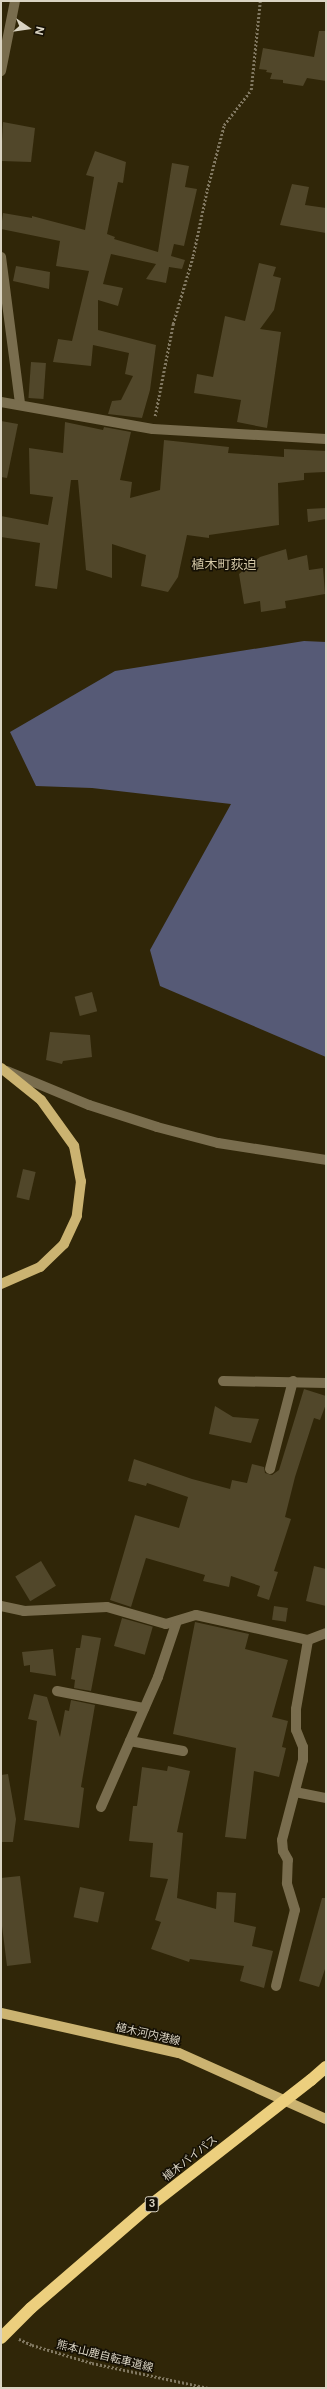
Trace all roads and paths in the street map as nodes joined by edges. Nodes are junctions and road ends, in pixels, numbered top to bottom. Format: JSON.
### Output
{"nodes":[{"id":1,"x":15,"y":1,"type":"edge"},
{"id":2,"x":260,"y":1,"type":"edge"},
{"id":3,"x":1,"y":71,"type":"edge"},
{"id":4,"x":1,"y":257,"type":"edge"},
{"id":5,"x":1,"y":402,"type":"edge"},
{"id":6,"x":20,"y":404,"type":"junction"},
{"id":7,"x":153,"y":429,"type":"junction"},
{"id":8,"x":326,"y":439,"type":"edge"},
{"id":9,"x":4,"y":1069,"type":"edge"},
{"id":10,"x":326,"y":1160,"type":"edge"},
{"id":11,"x":1,"y":1284,"type":"edge"},
{"id":12,"x":293,"y":1381,"type":"junction"},
{"id":13,"x":223,"y":1382,"type":"dead end"},
{"id":14,"x":326,"y":1383,"type":"edge"},
{"id":15,"x":270,"y":1469,"type":"dead end"},
{"id":16,"x":1,"y":1606,"type":"edge"},
{"id":17,"x":177,"y":1621,"type":"junction"},
{"id":18,"x":326,"y":1633,"type":"edge"},
{"id":19,"x":308,"y":1640,"type":"junction"},
{"id":20,"x":57,"y":1691,"type":"dead end"},
{"id":21,"x":144,"y":1708,"type":"junction"},
{"id":22,"x":130,"y":1740,"type":"junction"},
{"id":23,"x":184,"y":1751,"type":"dead end"},
{"id":24,"x":295,"y":1792,"type":"junction"},
{"id":25,"x":326,"y":1798,"type":"edge"},
{"id":26,"x":101,"y":1806,"type":"dead end"},
{"id":27,"x":276,"y":1986,"type":"dead end"},
{"id":28,"x":1,"y":2013,"type":"edge"},
{"id":29,"x":326,"y":2067,"type":"edge"},
{"id":30,"x":326,"y":2119,"type":"edge"},
{"id":31,"x":13,"y":2335,"type":"dead end"},
{"id":32,"x":1,"y":2338,"type":"edge"},
{"id":33,"x":209,"y":2388,"type":"edge"}],
"edges":[{"from":1,"to":3,"type":"street"},
{"from":2,"to":7,"type":"path"},
{"from":4,"to":6,"type":"street"},
{"from":5,"to":6,"type":"street"},
{"from":6,"to":7,"type":"street"},
{"from":7,"to":8,"type":"street"},
{"from":9,"to":10,"type":"street"},
{"from":9,"to":11,"type":"main road"},
{"from":12,"to":13,"type":"street"},
{"from":12,"to":14,"type":"street"},
{"from":12,"to":15,"type":"street"},
{"from":16,"to":17,"type":"street"},
{"from":17,"to":19,"type":"street"},
{"from":17,"to":21,"type":"street"},
{"from":18,"to":19,"type":"street"},
{"from":19,"to":24,"type":"street"},
{"from":20,"to":21,"type":"street"},
{"from":21,"to":22,"type":"street"},
{"from":22,"to":23,"type":"street"},
{"from":22,"to":26,"type":"street"},
{"from":24,"to":25,"type":"street"},
{"from":24,"to":27,"type":"street"},
{"from":28,"to":30,"type":"main road","name":"植木河内港線"},
{"from":29,"to":32,"type":"highway","name":"植木バイパス","number":"3","bridge":true},
{"from":31,"to":33,"type":"path","name":"熊本山鹿自転車道線"}]}
